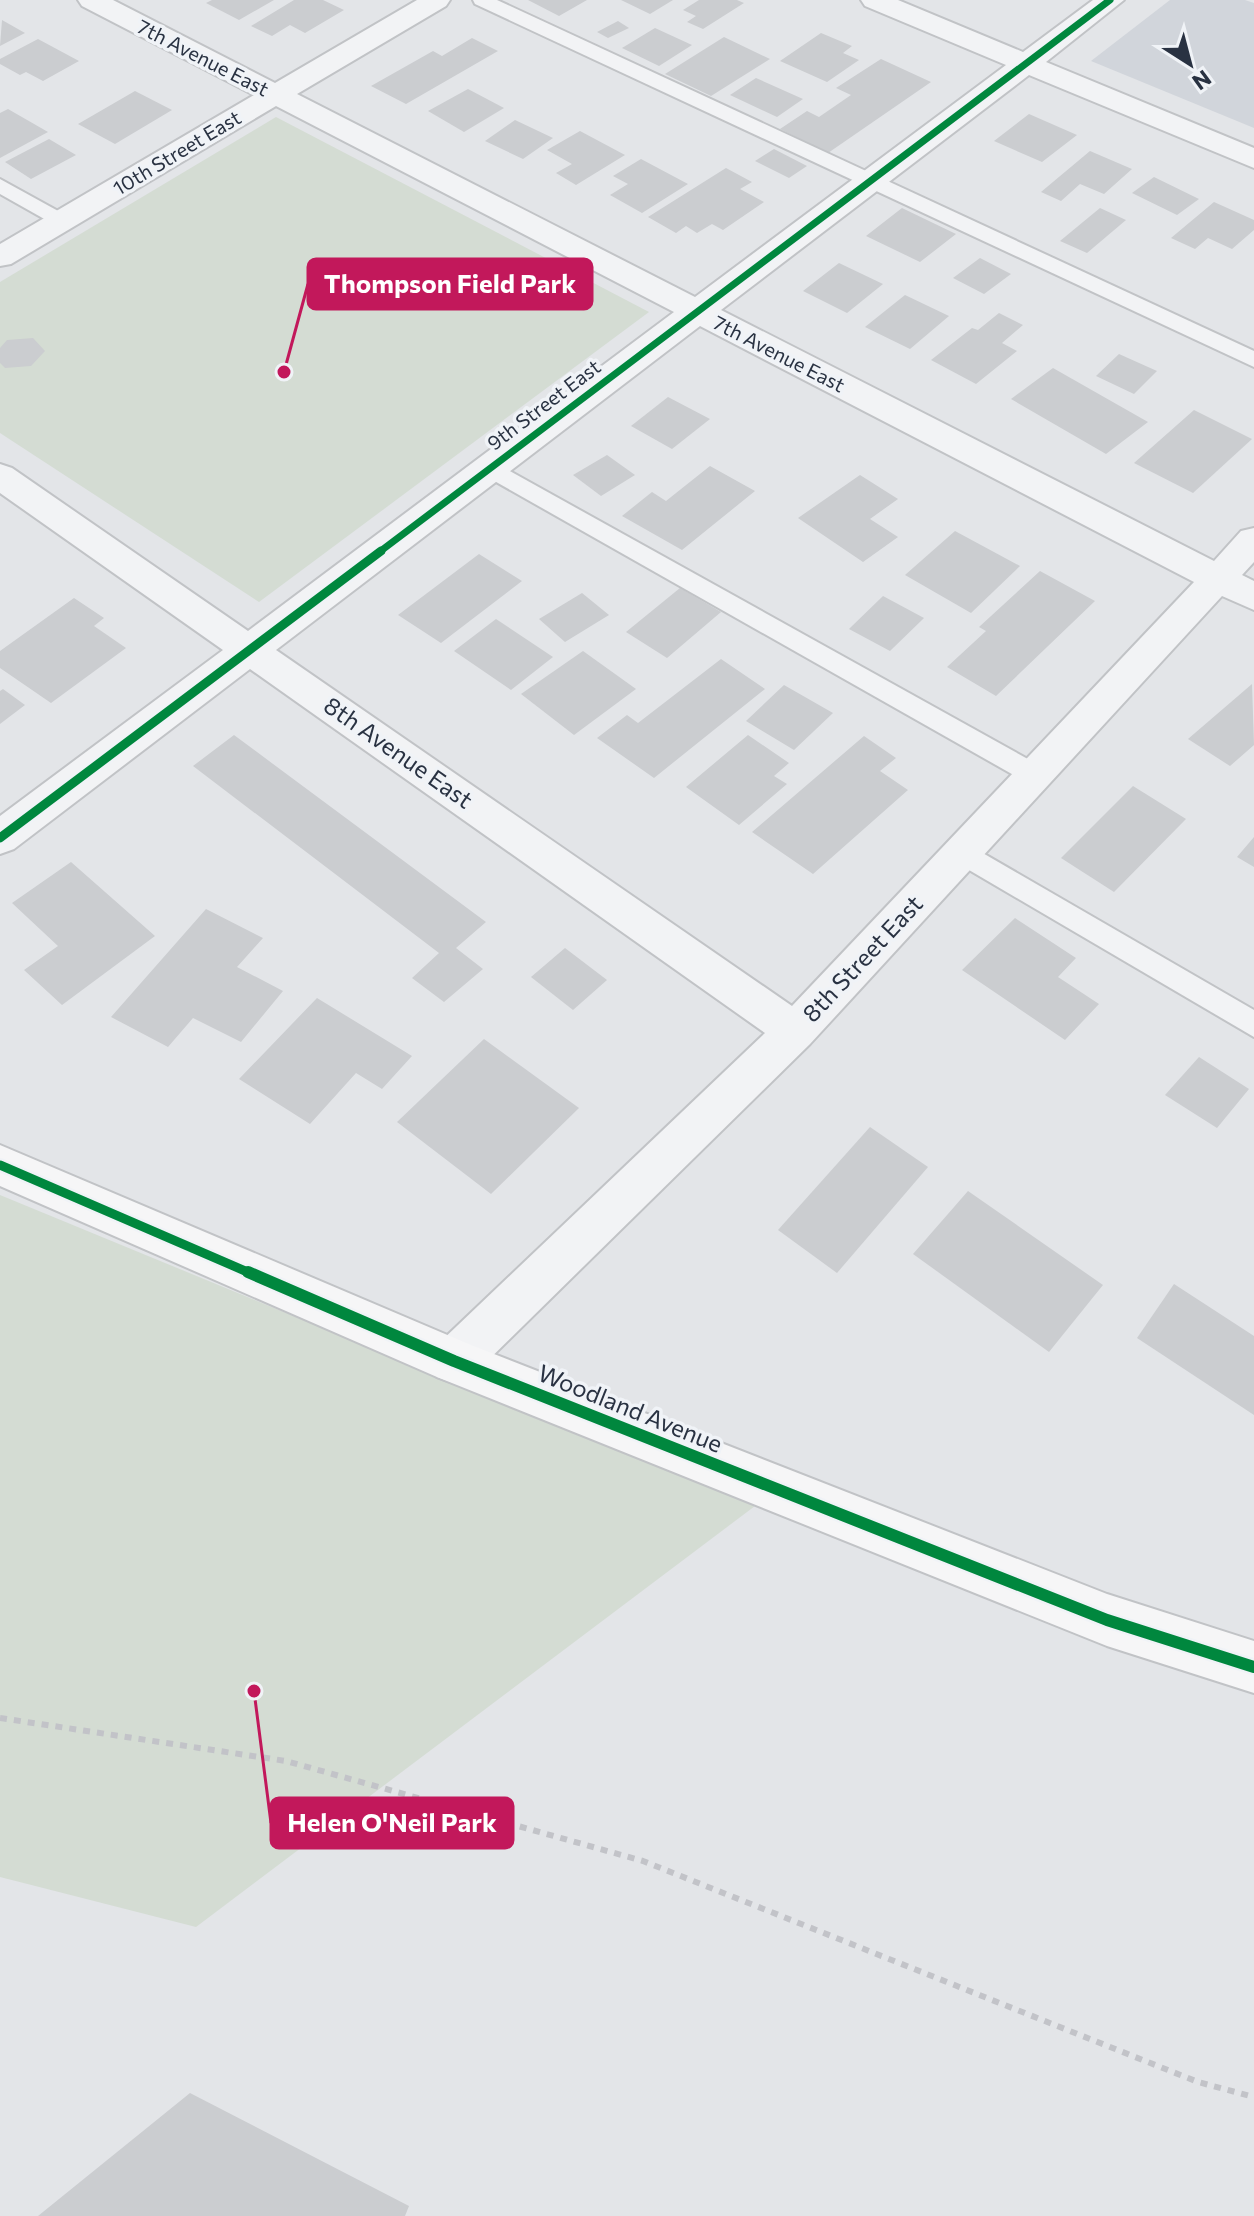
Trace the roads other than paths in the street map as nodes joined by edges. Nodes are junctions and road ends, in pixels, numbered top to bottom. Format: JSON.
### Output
{"nodes":[{"id":1,"x":92,"y":0,"type":"edge"},
{"id":2,"x":436,"y":0,"type":"edge"},
{"id":3,"x":482,"y":0,"type":"edge"},
{"id":4,"x":875,"y":0,"type":"edge"},
{"id":5,"x":1110,"y":0,"type":"edge"},
{"id":6,"x":1026,"y":64,"type":"junction"},
{"id":7,"x":275,"y":95,"type":"junction"},
{"id":8,"x":1254,"y":159,"type":"edge"},
{"id":9,"x":869,"y":182,"type":"junction"},
{"id":10,"x":0,"y":185,"type":"edge"},
{"id":11,"x":62,"y":221,"type":"junction"},
{"id":12,"x":0,"y":257,"type":"edge"},
{"id":13,"x":698,"y":312,"type":"junction"},
{"id":14,"x":1254,"y":360,"type":"edge"},
{"id":15,"x":490,"y":468,"type":"junction"},
{"id":16,"x":0,"y":476,"type":"edge"},
{"id":17,"x":1254,"y":540,"type":"edge"},
{"id":18,"x":1236,"y":588,"type":"edge"},
{"id":19,"x":250,"y":649,"type":"junction"},
{"id":20,"x":1035,"y":775,"type":"junction"},
{"id":21,"x":0,"y":838,"type":"edge"},
{"id":22,"x":962,"y":852,"type":"junction"},
{"id":23,"x":1254,"y":1025,"type":"edge"},
{"id":24,"x":795,"y":1031,"type":"junction"},
{"id":25,"x":0,"y":1165,"type":"edge"},
{"id":26,"x":454,"y":1361,"type":"junction"},
{"id":27,"x":1254,"y":1667,"type":"edge"}],
"edges":[{"from":1,"to":7,"type":"street","name":"7th Avenue East"},
{"from":2,"to":7,"type":"street","name":"10th Street East"},
{"from":3,"to":9,"type":"lane"},
{"from":4,"to":6,"type":"street"},
{"from":5,"to":6,"type":"street","name":"9th Street East"},
{"from":6,"to":8,"type":"street"},
{"from":6,"to":9,"type":"street","name":"9th Street East"},
{"from":7,"to":11,"type":"street","name":"10th Street East"},
{"from":7,"to":13,"type":"street","name":"7th Avenue East"},
{"from":9,"to":13,"type":"street","name":"9th Street East"},
{"from":9,"to":14,"type":"lane"},
{"from":10,"to":11,"type":"lane"},
{"from":11,"to":12,"type":"street","name":"10th Street East"},
{"from":13,"to":15,"type":"street","name":"9th Street East"},
{"from":13,"to":18,"type":"street","name":"7th Avenue East"},
{"from":15,"to":19,"type":"street","name":"9th Street East"},
{"from":15,"to":20,"type":"lane"},
{"from":16,"to":19,"type":"street","name":"8th Avenue East"},
{"from":17,"to":18,"type":"street","name":"8th Street East"},
{"from":18,"to":20,"type":"street","name":"8th Street East"},
{"from":19,"to":21,"type":"street","name":"9th Street East"},
{"from":19,"to":24,"type":"street","name":"8th Avenue East"},
{"from":20,"to":22,"type":"street","name":"8th Street East"},
{"from":22,"to":23,"type":"lane"},
{"from":22,"to":24,"type":"street","name":"8th Street East"},
{"from":24,"to":26,"type":"street","name":"8th Street East"},
{"from":25,"to":26,"type":"street","name":"Woodland Avenue"},
{"from":26,"to":27,"type":"street","name":"Woodland Avenue"}]}
